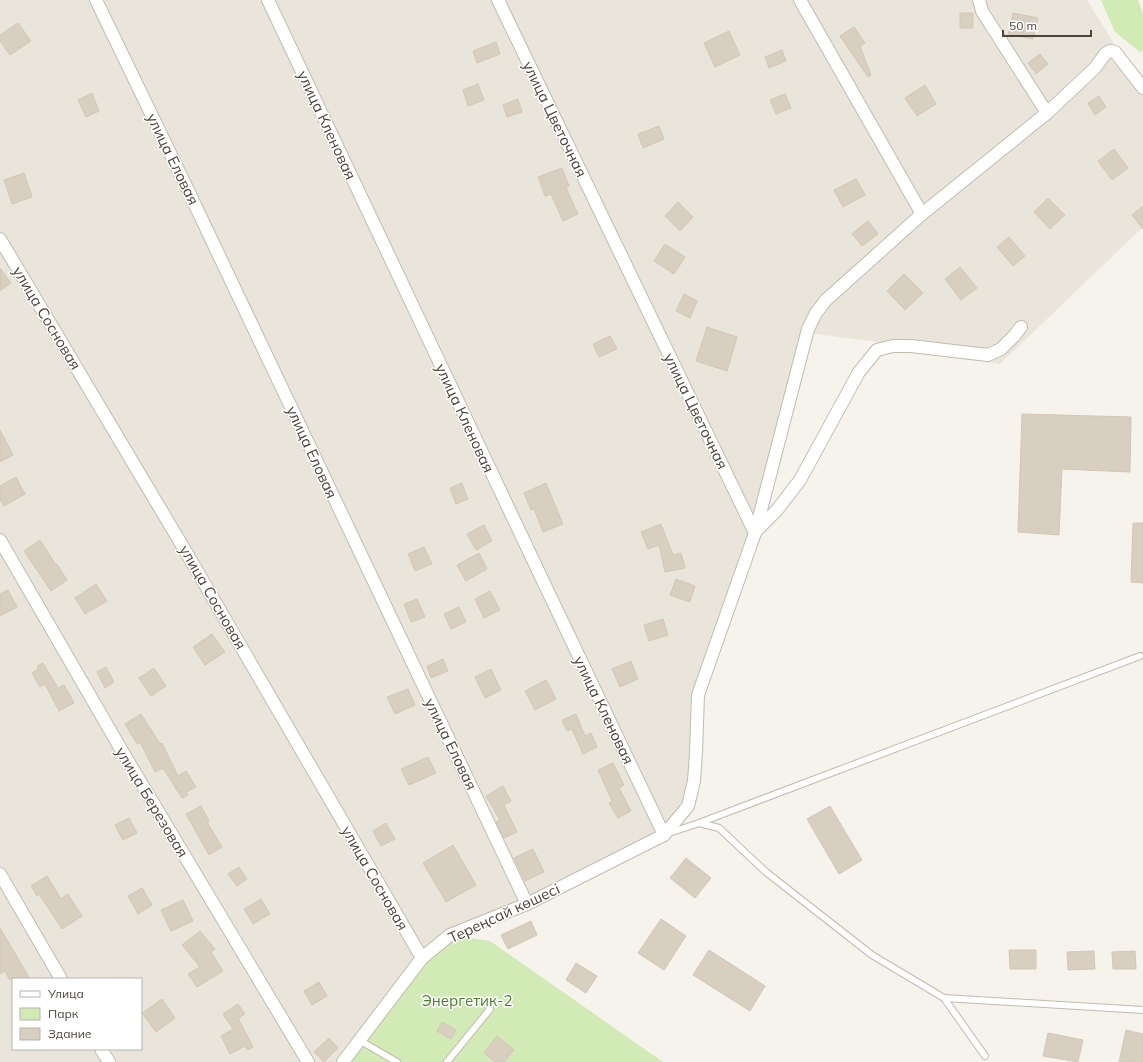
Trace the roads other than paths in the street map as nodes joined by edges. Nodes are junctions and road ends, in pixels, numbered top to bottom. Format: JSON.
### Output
{"nodes":[{"id":1,"x":96,"y":0,"type":"edge"},
{"id":2,"x":268,"y":0,"type":"edge"},
{"id":3,"x":498,"y":0,"type":"edge"},
{"id":4,"x":800,"y":0,"type":"edge"},
{"id":5,"x":979,"y":0,"type":"edge"},
{"id":6,"x":1143,"y":88,"type":"edge"},
{"id":7,"x":1047,"y":113,"type":"junction"},
{"id":8,"x":922,"y":214,"type":"junction"},
{"id":9,"x":0,"y":238,"type":"edge"},
{"id":10,"x":1021,"y":327,"type":"dead end"},
{"id":11,"x":755,"y":533,"type":"junction"},
{"id":12,"x":0,"y":540,"type":"edge"},
{"id":13,"x":1140,"y":656,"type":"dead end"},
{"id":14,"x":699,"y":823,"type":"junction"},
{"id":15,"x":664,"y":835,"type":"junction"},
{"id":16,"x":0,"y":874,"type":"edge"},
{"id":17,"x":528,"y":904,"type":"junction"},
{"id":18,"x":422,"y":958,"type":"junction"},
{"id":19,"x":60,"y":978,"type":"edge"},
{"id":20,"x":944,"y":998,"type":"junction"},
{"id":21,"x":490,"y":1009,"type":"dead end"},
{"id":22,"x":1143,"y":1010,"type":"edge"},
{"id":23,"x":360,"y":1040,"type":"junction"},
{"id":24,"x":102,"y":1050,"type":"edge"},
{"id":25,"x":985,"y":1056,"type":"dead end"},
{"id":26,"x":109,"y":1062,"type":"edge"},
{"id":27,"x":308,"y":1062,"type":"edge"},
{"id":28,"x":343,"y":1062,"type":"edge"},
{"id":29,"x":397,"y":1062,"type":"edge"},
{"id":30,"x":447,"y":1062,"type":"edge"}],
"edges":[{"from":1,"to":17,"type":"street","name":"улица Еловая"},
{"from":2,"to":15,"type":"street","name":"улица Кленовая"},
{"from":3,"to":11,"type":"street","name":"улица Цветочная"},
{"from":4,"to":8,"type":"street"},
{"from":5,"to":7,"type":"street"},
{"from":6,"to":7,"type":"street"},
{"from":7,"to":8,"type":"street"},
{"from":8,"to":11,"type":"street"},
{"from":9,"to":18,"type":"street","name":"улица Сосновая"},
{"from":10,"to":11,"type":"street"},
{"from":11,"to":15,"type":"street"},
{"from":12,"to":27,"type":"street","name":"улица Березовая"},
{"from":13,"to":14,"type":"lane"},
{"from":14,"to":15,"type":"lane"},
{"from":14,"to":20,"type":"lane"},
{"from":15,"to":17,"type":"street","name":"Тереңсай көшесі"},
{"from":16,"to":19,"type":"street"},
{"from":17,"to":18,"type":"street","name":"Тереңсай көшесі"},
{"from":18,"to":23,"type":"street","name":"Тереңсай көшесі"},
{"from":20,"to":22,"type":"lane"},
{"from":20,"to":25,"type":"lane"},
{"from":21,"to":30,"type":"lane"},
{"from":23,"to":28,"type":"street","name":"Тереңсай көшесі"},
{"from":23,"to":29,"type":"lane"},
{"from":24,"to":26,"type":"street"}]}
